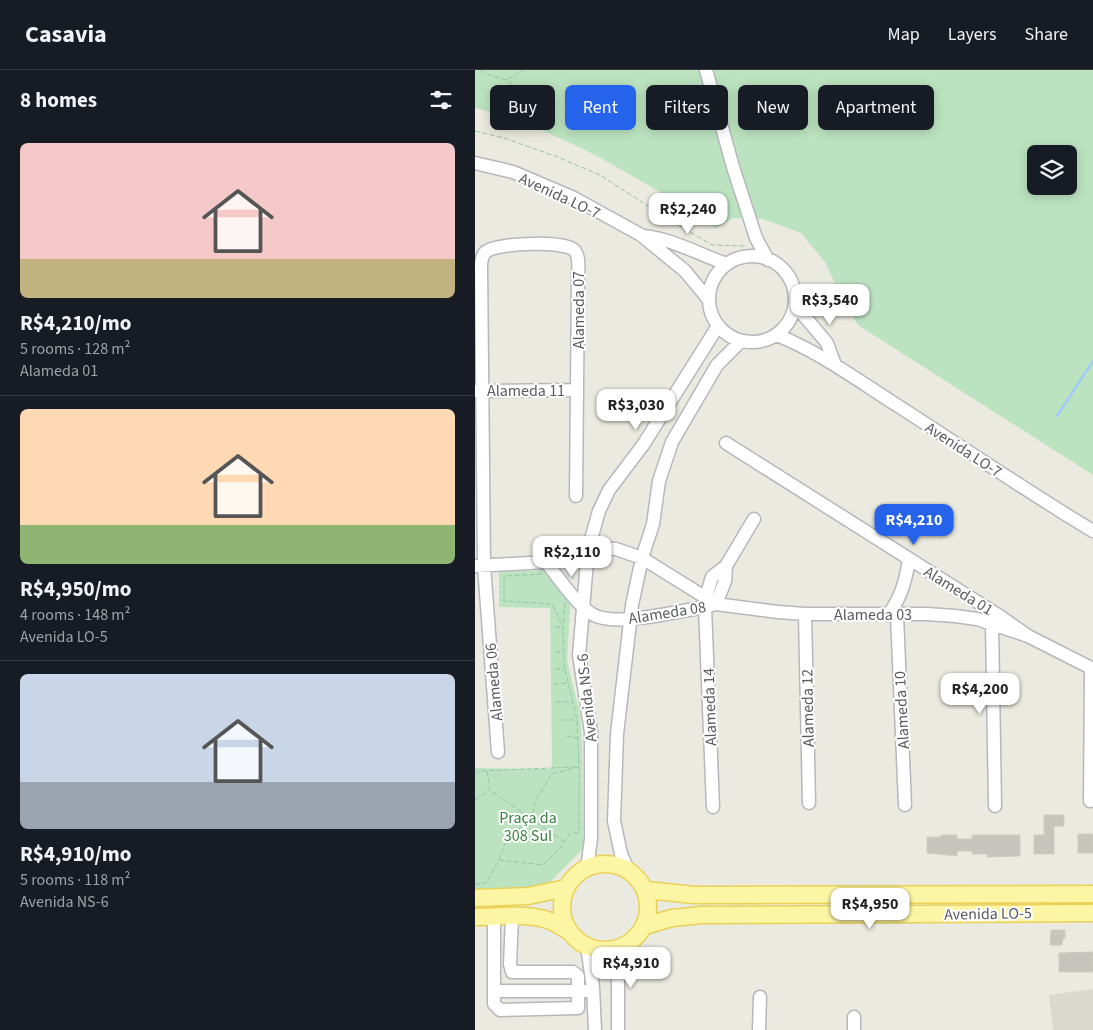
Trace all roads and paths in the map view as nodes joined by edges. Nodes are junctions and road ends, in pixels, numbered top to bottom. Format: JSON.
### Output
{"nodes":[{"id":1,"x":481,"y":70,"type":"edge"},
{"id":2,"x":525,"y":70,"type":"edge"},
{"id":3,"x":706,"y":70,"type":"edge"},
{"id":4,"x":507,"y":80,"type":"junction"},
{"id":5,"x":513,"y":85,"type":"edge"},
{"id":6,"x":475,"y":131,"type":"edge"},
{"id":7,"x":475,"y":163,"type":"edge"},
{"id":8,"x":641,"y":235,"type":"junction"},
{"id":9,"x":752,"y":247,"type":"junction"},
{"id":10,"x":768,"y":260,"type":"junction"},
{"id":11,"x":727,"y":264,"type":"junction"},
{"id":12,"x":481,"y":283,"type":"joint"},
{"id":13,"x":709,"y":300,"type":"junction"},
{"id":14,"x":795,"y":304,"type":"junction"},
{"id":15,"x":718,"y":326,"type":"junction"},
{"id":16,"x":777,"y":334,"type":"junction"},
{"id":17,"x":741,"y":341,"type":"junction"},
{"id":18,"x":835,"y":365,"type":"junction"},
{"id":19,"x":479,"y":390,"type":"edge"},
{"id":20,"x":577,"y":390,"type":"junction"},
{"id":21,"x":726,"y":442,"type":"dead end"},
{"id":22,"x":576,"y":496,"type":"dead end"},
{"id":23,"x":754,"y":519,"type":"dead end"},
{"id":24,"x":1093,"y":531,"type":"edge"},
{"id":25,"x":588,"y":550,"type":"junction"},
{"id":26,"x":575,"y":554,"type":"junction"},
{"id":27,"x":642,"y":558,"type":"junction"},
{"id":28,"x":909,"y":559,"type":"junction"},
{"id":29,"x":479,"y":566,"type":"edge"},
{"id":30,"x":546,"y":568,"type":"junction"},
{"id":31,"x":568,"y":598,"type":"junction"},
{"id":32,"x":709,"y":602,"type":"junction"},
{"id":33,"x":583,"y":608,"type":"junction"},
{"id":34,"x":805,"y":614,"type":"junction"},
{"id":35,"x":892,"y":615,"type":"junction"},
{"id":36,"x":631,"y":619,"type":"junction"},
{"id":37,"x":992,"y":624,"type":"junction"},
{"id":38,"x":555,"y":627,"type":"dead end"},
{"id":39,"x":563,"y":627,"type":"junction"},
{"id":40,"x":1028,"y":636,"type":"junction"},
{"id":41,"x":555,"y":652,"type":"dead end"},
{"id":42,"x":564,"y":652,"type":"junction"},
{"id":43,"x":555,"y":668,"type":"dead end"},
{"id":44,"x":565,"y":669,"type":"junction"},
{"id":45,"x":1092,"y":669,"type":"edge"},
{"id":46,"x":568,"y":683,"type":"junction"},
{"id":47,"x":554,"y":684,"type":"dead end"},
{"id":48,"x":556,"y":702,"type":"dead end"},
{"id":49,"x":573,"y":702,"type":"junction"},
{"id":50,"x":561,"y":720,"type":"dead end"},
{"id":51,"x":577,"y":720,"type":"junction"},
{"id":52,"x":566,"y":736,"type":"dead end"},
{"id":53,"x":578,"y":738,"type":"junction"},
{"id":54,"x":498,"y":752,"type":"dead end"},
{"id":55,"x":579,"y":766,"type":"junction"},
{"id":56,"x":487,"y":771,"type":"junction"},
{"id":57,"x":475,"y":774,"type":"edge"},
{"id":58,"x":490,"y":790,"type":"junction"},
{"id":59,"x":475,"y":800,"type":"edge"},
{"id":60,"x":1090,"y":801,"type":"dead end"},
{"id":61,"x":809,"y":803,"type":"dead end"},
{"id":62,"x":905,"y":805,"type":"dead end"},
{"id":63,"x":995,"y":806,"type":"dead end"},
{"id":64,"x":713,"y":807,"type":"dead end"},
{"id":65,"x":532,"y":818,"type":"junction"},
{"id":66,"x":565,"y":843,"type":"junction"},
{"id":67,"x":499,"y":860,"type":"junction"},
{"id":68,"x":587,"y":868,"type":"junction"},
{"id":69,"x":628,"y":870,"type":"junction"},
{"id":70,"x":475,"y":884,"type":"edge"},
{"id":71,"x":566,"y":888,"type":"junction"},
{"id":72,"x":646,"y":890,"type":"junction"},
{"id":73,"x":1093,"y":894,"type":"edge"},
{"id":74,"x":475,"y":898,"type":"edge"},
{"id":75,"x":1093,"y":913,"type":"edge"},
{"id":76,"x":475,"y":917,"type":"edge"},
{"id":77,"x":494,"y":917,"type":"junction"},
{"id":78,"x":511,"y":917,"type":"junction"},
{"id":79,"x":644,"y":926,"type":"junction"},
{"id":80,"x":570,"y":932,"type":"junction"},
{"id":81,"x":587,"y":946,"type":"junction"},
{"id":82,"x":622,"y":947,"type":"junction"},
{"id":83,"x":493,"y":971,"type":"junction"},
{"id":84,"x":512,"y":972,"type":"junction"},
{"id":85,"x":494,"y":991,"type":"junction"},
{"id":86,"x":578,"y":991,"type":"junction"},
{"id":87,"x":593,"y":991,"type":"junction"},
{"id":88,"x":761,"y":997,"type":"dead end"},
{"id":89,"x":578,"y":1008,"type":"junction"},
{"id":90,"x":595,"y":1008,"type":"junction"},
{"id":91,"x":595,"y":1030,"type":"edge"},
{"id":92,"x":618,"y":1030,"type":"edge"},
{"id":93,"x":759,"y":1030,"type":"edge"}],
"edges":[{"from":1,"to":4,"type":"path"},
{"from":2,"to":4,"type":"path"},
{"from":3,"to":9,"type":"street"},
{"from":4,"to":5,"type":"path"},
{"from":6,"to":9,"type":"path"},
{"from":7,"to":8,"type":"street","name":"Avenida LO-7"},
{"from":8,"to":11,"type":"street","name":"Avenida LO-7"},
{"from":8,"to":13,"type":"street","name":"Avenida LO-7"},
{"from":9,"to":10,"type":"street"},
{"from":9,"to":10,"type":"street"},
{"from":9,"to":11,"type":"street"},
{"from":10,"to":14,"type":"street"},
{"from":11,"to":13,"type":"street"},
{"from":12,"to":19,"type":"street","name":"Alameda 06"},
{"from":12,"to":20,"type":"street","name":"Alameda 07"},
{"from":13,"to":15,"type":"street"},
{"from":14,"to":16,"type":"street"},
{"from":14,"to":18,"type":"street"},
{"from":15,"to":17,"type":"street"},
{"from":15,"to":25,"type":"street","name":"Avenida NS-6"},
{"from":16,"to":17,"type":"street"},
{"from":16,"to":18,"type":"street","name":"Avenida LO-7"},
{"from":17,"to":27,"type":"street","name":"Avenida NS-6"},
{"from":18,"to":24,"type":"street","name":"Avenida LO-7"},
{"from":19,"to":20,"type":"street","name":"Alameda 11"},
{"from":19,"to":29,"type":"street","name":"Alameda 06"},
{"from":20,"to":22,"type":"street","name":"Alameda 07"},
{"from":21,"to":28,"type":"street","name":"Alameda 01"},
{"from":23,"to":32,"type":"street"},
{"from":25,"to":26,"type":"street","name":"Alameda 08"},
{"from":25,"to":27,"type":"street","name":"Alameda 08"},
{"from":25,"to":33,"type":"street","name":"Avenida NS-6"},
{"from":26,"to":30,"type":"street","name":"Alameda 08"},
{"from":26,"to":31,"type":"path"},
{"from":27,"to":32,"type":"street","name":"Alameda 08"},
{"from":27,"to":36,"type":"street","name":"Avenida NS-6"},
{"from":28,"to":35,"type":"street"},
{"from":28,"to":40,"type":"street","name":"Alameda 01"},
{"from":29,"to":30,"type":"street","name":"Alameda 08"},
{"from":29,"to":54,"type":"street","name":"Alameda 06"},
{"from":30,"to":31,"type":"street","name":"Alameda 08"},
{"from":30,"to":39,"type":"path"},
{"from":31,"to":33,"type":"street","name":"Alameda 08"},
{"from":31,"to":39,"type":"path"},
{"from":32,"to":34,"type":"street","name":"Alameda 03"},
{"from":32,"to":36,"type":"street","name":"Alameda 08"},
{"from":32,"to":64,"type":"street","name":"Alameda 14"},
{"from":33,"to":36,"type":"street","name":"Alameda 08"},
{"from":33,"to":68,"type":"street","name":"Avenida NS-6"},
{"from":34,"to":35,"type":"street","name":"Alameda 03"},
{"from":34,"to":61,"type":"street","name":"Alameda 12"},
{"from":35,"to":37,"type":"street","name":"Alameda 03"},
{"from":35,"to":62,"type":"street","name":"Alameda 10"},
{"from":36,"to":69,"type":"street","name":"Avenida NS-6"},
{"from":37,"to":40,"type":"street","name":"Alameda 03"},
{"from":37,"to":63,"type":"street"},
{"from":38,"to":39,"type":"path"},
{"from":39,"to":42,"type":"path"},
{"from":40,"to":45,"type":"street","name":"Alameda 01"},
{"from":41,"to":42,"type":"path"},
{"from":42,"to":44,"type":"path"},
{"from":43,"to":44,"type":"path"},
{"from":44,"to":46,"type":"path"},
{"from":45,"to":60,"type":"street"},
{"from":46,"to":47,"type":"path"},
{"from":46,"to":49,"type":"path"},
{"from":48,"to":49,"type":"path"},
{"from":49,"to":51,"type":"path"},
{"from":50,"to":51,"type":"path"},
{"from":51,"to":53,"type":"path"},
{"from":52,"to":53,"type":"path"},
{"from":53,"to":55,"type":"path"},
{"from":55,"to":56,"type":"path"},
{"from":55,"to":65,"type":"path"},
{"from":55,"to":66,"type":"path"},
{"from":56,"to":57,"type":"path"},
{"from":56,"to":58,"type":"path"},
{"from":58,"to":59,"type":"path"},
{"from":58,"to":65,"type":"path"},
{"from":65,"to":66,"type":"path"},
{"from":65,"to":67,"type":"path"},
{"from":66,"to":67,"type":"path"},
{"from":67,"to":70,"type":"path"},
{"from":68,"to":69,"type":"main road"},
{"from":68,"to":71,"type":"main road"},
{"from":69,"to":72,"type":"main road"},
{"from":71,"to":74,"type":"main road"},
{"from":71,"to":80,"type":"main road"},
{"from":72,"to":73,"type":"main road","name":"Avenida LO-5"},
{"from":72,"to":79,"type":"main road"},
{"from":75,"to":79,"type":"main road","name":"Avenida LO-5"},
{"from":76,"to":77,"type":"main road"},
{"from":77,"to":78,"type":"main road"},
{"from":77,"to":83,"type":"street"},
{"from":78,"to":80,"type":"main road"},
{"from":78,"to":84,"type":"street"},
{"from":79,"to":82,"type":"main road"},
{"from":80,"to":81,"type":"main road"},
{"from":81,"to":82,"type":"main road"},
{"from":81,"to":87,"type":"street"},
{"from":82,"to":92,"type":"street"},
{"from":83,"to":84,"type":"street"},
{"from":83,"to":85,"type":"street"},
{"from":84,"to":86,"type":"street"},
{"from":85,"to":86,"type":"street"},
{"from":85,"to":89,"type":"street"},
{"from":86,"to":87,"type":"street"},
{"from":86,"to":89,"type":"street"},
{"from":87,"to":90,"type":"street"},
{"from":88,"to":93,"type":"street"},
{"from":89,"to":90,"type":"street"},
{"from":90,"to":91,"type":"street"}]}
